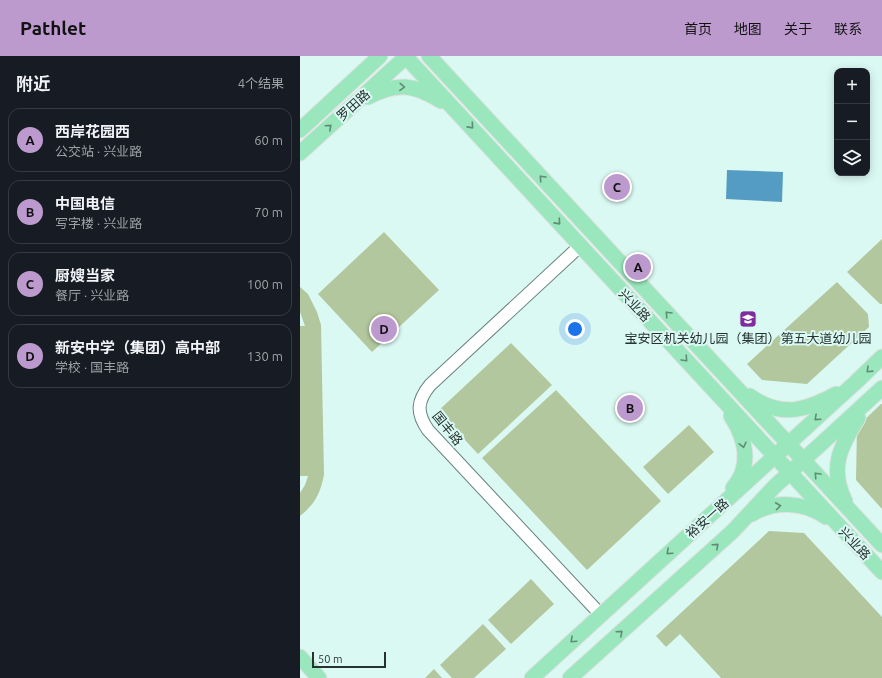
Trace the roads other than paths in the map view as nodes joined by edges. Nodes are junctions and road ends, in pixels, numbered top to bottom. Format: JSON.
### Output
{"nodes":[{"id":1,"x":362,"y":56,"type":"edge"},
{"id":2,"x":380,"y":56,"type":"edge"},
{"id":3,"x":406,"y":56,"type":"edge"},
{"id":4,"x":429,"y":56,"type":"edge"},
{"id":5,"x":446,"y":56,"type":"edge"},
{"id":6,"x":341,"y":92,"type":"junction"},
{"id":7,"x":468,"y":98,"type":"junction"},
{"id":8,"x":353,"y":105,"type":"junction"},
{"id":9,"x":456,"y":110,"type":"junction"},
{"id":10,"x":300,"y":130,"type":"edge"},
{"id":11,"x":300,"y":153,"type":"edge"},
{"id":12,"x":580,"y":246,"type":"junction"},
{"id":13,"x":882,"y":357,"type":"edge"},
{"id":14,"x":723,"y":374,"type":"junction"},
{"id":15,"x":856,"y":382,"type":"junction"},
{"id":16,"x":711,"y":387,"type":"junction"},
{"id":17,"x":882,"y":388,"type":"edge"},
{"id":18,"x":869,"y":401,"type":"junction"},
{"id":19,"x":788,"y":444,"type":"junction"},
{"id":20,"x":775,"y":456,"type":"junction"},
{"id":21,"x":804,"y":461,"type":"junction"},
{"id":22,"x":790,"y":473,"type":"junction"},
{"id":23,"x":715,"y":510,"type":"junction"},
{"id":24,"x":851,"y":511,"type":"junction"},
{"id":25,"x":839,"y":525,"type":"junction"},
{"id":26,"x":733,"y":531,"type":"junction"},
{"id":27,"x":882,"y":545,"type":"edge"},
{"id":28,"x":882,"y":572,"type":"edge"},
{"id":29,"x":601,"y":615,"type":"junction"},
{"id":30,"x":300,"y":657,"type":"edge"},
{"id":31,"x":319,"y":678,"type":"edge"},
{"id":32,"x":532,"y":678,"type":"edge"},
{"id":33,"x":570,"y":678,"type":"edge"}],
"edges":[{"from":1,"to":6,"type":"main road"},
{"from":2,"to":6,"type":"main road","name":"罗田路"},
{"from":3,"to":8,"type":"main road","name":"罗田路"},
{"from":3,"to":9,"type":"main road","name":"兴业路"},
{"from":4,"to":7,"type":"main road","name":"兴业路"},
{"from":5,"to":7,"type":"main road"},
{"from":6,"to":10,"type":"main road","name":"罗田路"},
{"from":14,"to":7,"type":"main road","name":"兴业路","one_way":true},
{"from":8,"to":9,"type":"main road","one_way":true},
{"from":11,"to":8,"type":"main road","name":"罗田路","one_way":true},
{"from":9,"to":12,"type":"main road","name":"兴业路","one_way":true},
{"from":12,"to":16,"type":"main road","name":"兴业路","one_way":true},
{"from":12,"to":29,"type":"street","name":"国丰路"},
{"from":13,"to":15,"type":"main road","name":"裕安一路","one_way":true},
{"from":14,"to":15,"type":"main road"},
{"from":14,"to":19,"type":"main road","name":"兴业路"},
{"from":15,"to":19,"type":"main road","name":"裕安一路","one_way":true},
{"from":16,"to":20,"type":"main road","name":"兴业路"},
{"from":16,"to":23,"type":"main road","one_way":true},
{"from":17,"to":18,"type":"main road","name":"裕安一路"},
{"from":18,"to":21,"type":"main road","name":"裕安一路"},
{"from":18,"to":24,"type":"main road"},
{"from":19,"to":20,"type":"main road","name":"裕安一路"},
{"from":19,"to":21,"type":"main road","name":"兴业路"},
{"from":20,"to":22,"type":"main road","name":"兴业路"},
{"from":20,"to":23,"type":"main road","name":"裕安一路"},
{"from":21,"to":22,"type":"main road","name":"裕安一路"},
{"from":24,"to":21,"type":"main road","name":"兴业路","one_way":true},
{"from":22,"to":25,"type":"main road","name":"兴业路"},
{"from":22,"to":26,"type":"main road","name":"裕安一路"},
{"from":23,"to":29,"type":"main road","name":"裕安一路","one_way":true},
{"from":24,"to":27,"type":"main road","name":"兴业路"},
{"from":26,"to":25,"type":"main road","one_way":true},
{"from":25,"to":28,"type":"main road","name":"兴业路"},
{"from":33,"to":26,"type":"main road","name":"裕安一路","one_way":true},
{"from":29,"to":32,"type":"main road","name":"裕安一路","one_way":true},
{"from":30,"to":31,"type":"main road"}]}
